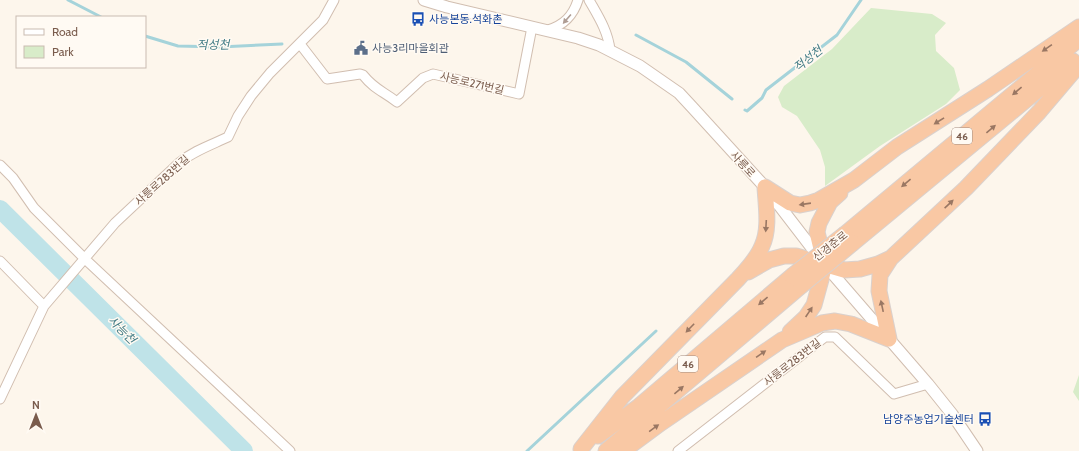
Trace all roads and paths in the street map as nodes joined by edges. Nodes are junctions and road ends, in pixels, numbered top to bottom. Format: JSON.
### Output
{"nodes":[{"id":1,"x":334,"y":0,"type":"edge"},
{"id":2,"x":424,"y":0,"type":"edge"},
{"id":3,"x":578,"y":0,"type":"edge"},
{"id":4,"x":589,"y":0,"type":"edge"},
{"id":5,"x":532,"y":27,"type":"junction"},
{"id":6,"x":1079,"y":27,"type":"edge"},
{"id":7,"x":548,"y":30,"type":"junction"},
{"id":8,"x":1079,"y":39,"type":"edge"},
{"id":9,"x":300,"y":44,"type":"junction"},
{"id":10,"x":610,"y":50,"type":"junction"},
{"id":11,"x":1079,"y":56,"type":"edge"},
{"id":12,"x":1079,"y":65,"type":"edge"},
{"id":13,"x":0,"y":165,"type":"edge"},
{"id":14,"x":854,"y":180,"type":"junction"},
{"id":15,"x":765,"y":187,"type":"junction"},
{"id":16,"x":849,"y":238,"type":"junction"},
{"id":17,"x":891,"y":258,"type":"junction"},
{"id":18,"x":85,"y":259,"type":"junction"},
{"id":19,"x":0,"y":261,"type":"edge"},
{"id":20,"x":825,"y":265,"type":"junction"},
{"id":21,"x":738,"y":279,"type":"junction"},
{"id":22,"x":797,"y":281,"type":"junction"},
{"id":23,"x":44,"y":306,"type":"junction"},
{"id":24,"x":889,"y":338,"type":"junction"},
{"id":25,"x":782,"y":340,"type":"junction"},
{"id":26,"x":928,"y":384,"type":"junction"},
{"id":27,"x":0,"y":398,"type":"edge"},
{"id":28,"x":580,"y":450,"type":"edge"},
{"id":29,"x":290,"y":451,"type":"edge"},
{"id":30,"x":606,"y":451,"type":"edge"},
{"id":31,"x":623,"y":451,"type":"edge"},
{"id":32,"x":678,"y":451,"type":"edge"},
{"id":33,"x":977,"y":451,"type":"edge"}],
"edges":[{"from":1,"to":9,"type":"street","name":"사릉로283번길"},
{"from":2,"to":5,"type":"street","name":"사릉로"},
{"from":3,"to":7,"type":"street","one_way":true},
{"from":4,"to":10,"type":"street"},
{"from":5,"to":7,"type":"street","name":"사릉로"},
{"from":5,"to":9,"type":"street","name":"사능로271번길"},
{"from":6,"to":14,"type":"highway","one_way":true},
{"from":7,"to":10,"type":"street","name":"사릉로"},
{"from":8,"to":16,"type":"highway","name":"신경춘로","number":"46","one_way":true},
{"from":9,"to":18,"type":"street","name":"사릉로283번길"},
{"from":10,"to":15,"type":"street","name":"사릉로"},
{"from":16,"to":11,"type":"highway","name":"신경춘로","number":"46","one_way":true},
{"from":17,"to":12,"type":"highway","one_way":true},
{"from":13,"to":18,"type":"street"},
{"from":14,"to":15,"type":"highway","one_way":true},
{"from":14,"to":20,"type":"highway"},
{"from":15,"to":20,"type":"street","name":"사릉로"},
{"from":15,"to":21,"type":"highway","one_way":true},
{"from":16,"to":22,"type":"highway","name":"신경춘로","number":"46","bridge":true},
{"from":17,"to":20,"type":"highway"},
{"from":24,"to":17,"type":"highway","one_way":true},
{"from":18,"to":23,"type":"street","name":"사릉로283번길"},
{"from":18,"to":29,"type":"street"},
{"from":19,"to":23,"type":"street"},
{"from":20,"to":21,"type":"highway"},
{"from":20,"to":24,"type":"street","name":"사릉로"},
{"from":25,"to":20,"type":"highway","one_way":true},
{"from":21,"to":28,"type":"highway","one_way":true},
{"from":22,"to":28,"type":"highway","name":"신경춘로","number":"46","one_way":true},
{"from":30,"to":22,"type":"highway","name":"신경춘로","number":"46","one_way":true},
{"from":23,"to":27,"type":"street","name":"사릉로283번길"},
{"from":24,"to":25,"type":"highway"},
{"from":24,"to":26,"type":"street","name":"사릉로"},
{"from":31,"to":25,"type":"highway","one_way":true},
{"from":26,"to":32,"type":"street","name":"사릉로283번길"},
{"from":26,"to":33,"type":"street","name":"사릉로"}]}
